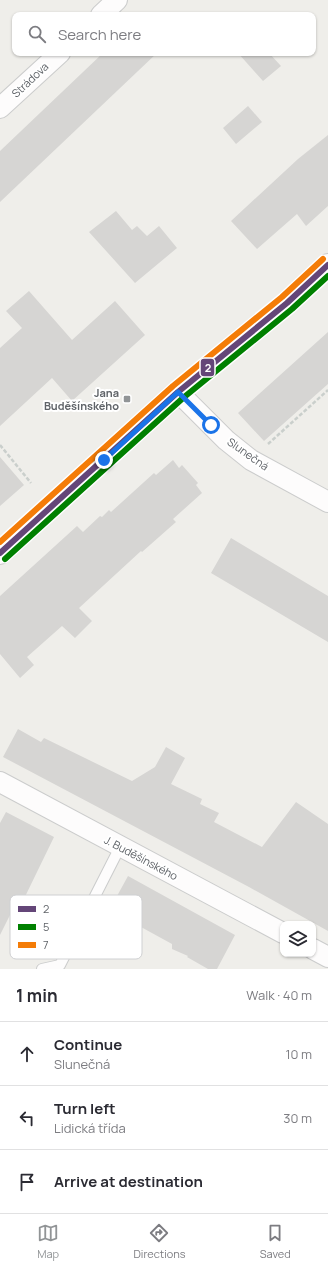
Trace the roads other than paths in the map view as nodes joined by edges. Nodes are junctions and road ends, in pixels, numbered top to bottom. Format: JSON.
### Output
{"nodes":[{"id":1,"x":117,"y":0,"type":"edge"},
{"id":2,"x":104,"y":12,"type":"edge"},
{"id":3,"x":57,"y":56,"type":"edge"},
{"id":4,"x":0,"y":108,"type":"edge"},
{"id":5,"x":328,"y":265,"type":"edge"},
{"id":6,"x":178,"y":392,"type":"junction"},
{"id":7,"x":328,"y":502,"type":"edge"},
{"id":8,"x":0,"y":553,"type":"edge"},
{"id":9,"x":0,"y":782,"type":"edge"},
{"id":10,"x":120,"y":847,"type":"junction"},
{"id":11,"x":96,"y":895,"type":"edge"},
{"id":12,"x":280,"y":931,"type":"edge"},
{"id":13,"x":316,"y":951,"type":"edge"},
{"id":14,"x":328,"y":957,"type":"edge"},
{"id":15,"x":63,"y":959,"type":"edge"},
{"id":16,"x":42,"y":969,"type":"edge"}],
"edges":[{"from":1,"to":2,"type":"street"},
{"from":3,"to":4,"type":"street","name":"Strádova"},
{"from":5,"to":6,"type":"street"},
{"from":6,"to":7,"type":"street","name":"Slunečná"},
{"from":6,"to":8,"type":"street"},
{"from":9,"to":10,"type":"street","name":"J. Buděšínského"},
{"from":10,"to":11,"type":"lane"},
{"from":10,"to":12,"type":"street","name":"J. Buděšínského"},
{"from":13,"to":14,"type":"street"},
{"from":15,"to":16,"type":"lane"}]}
